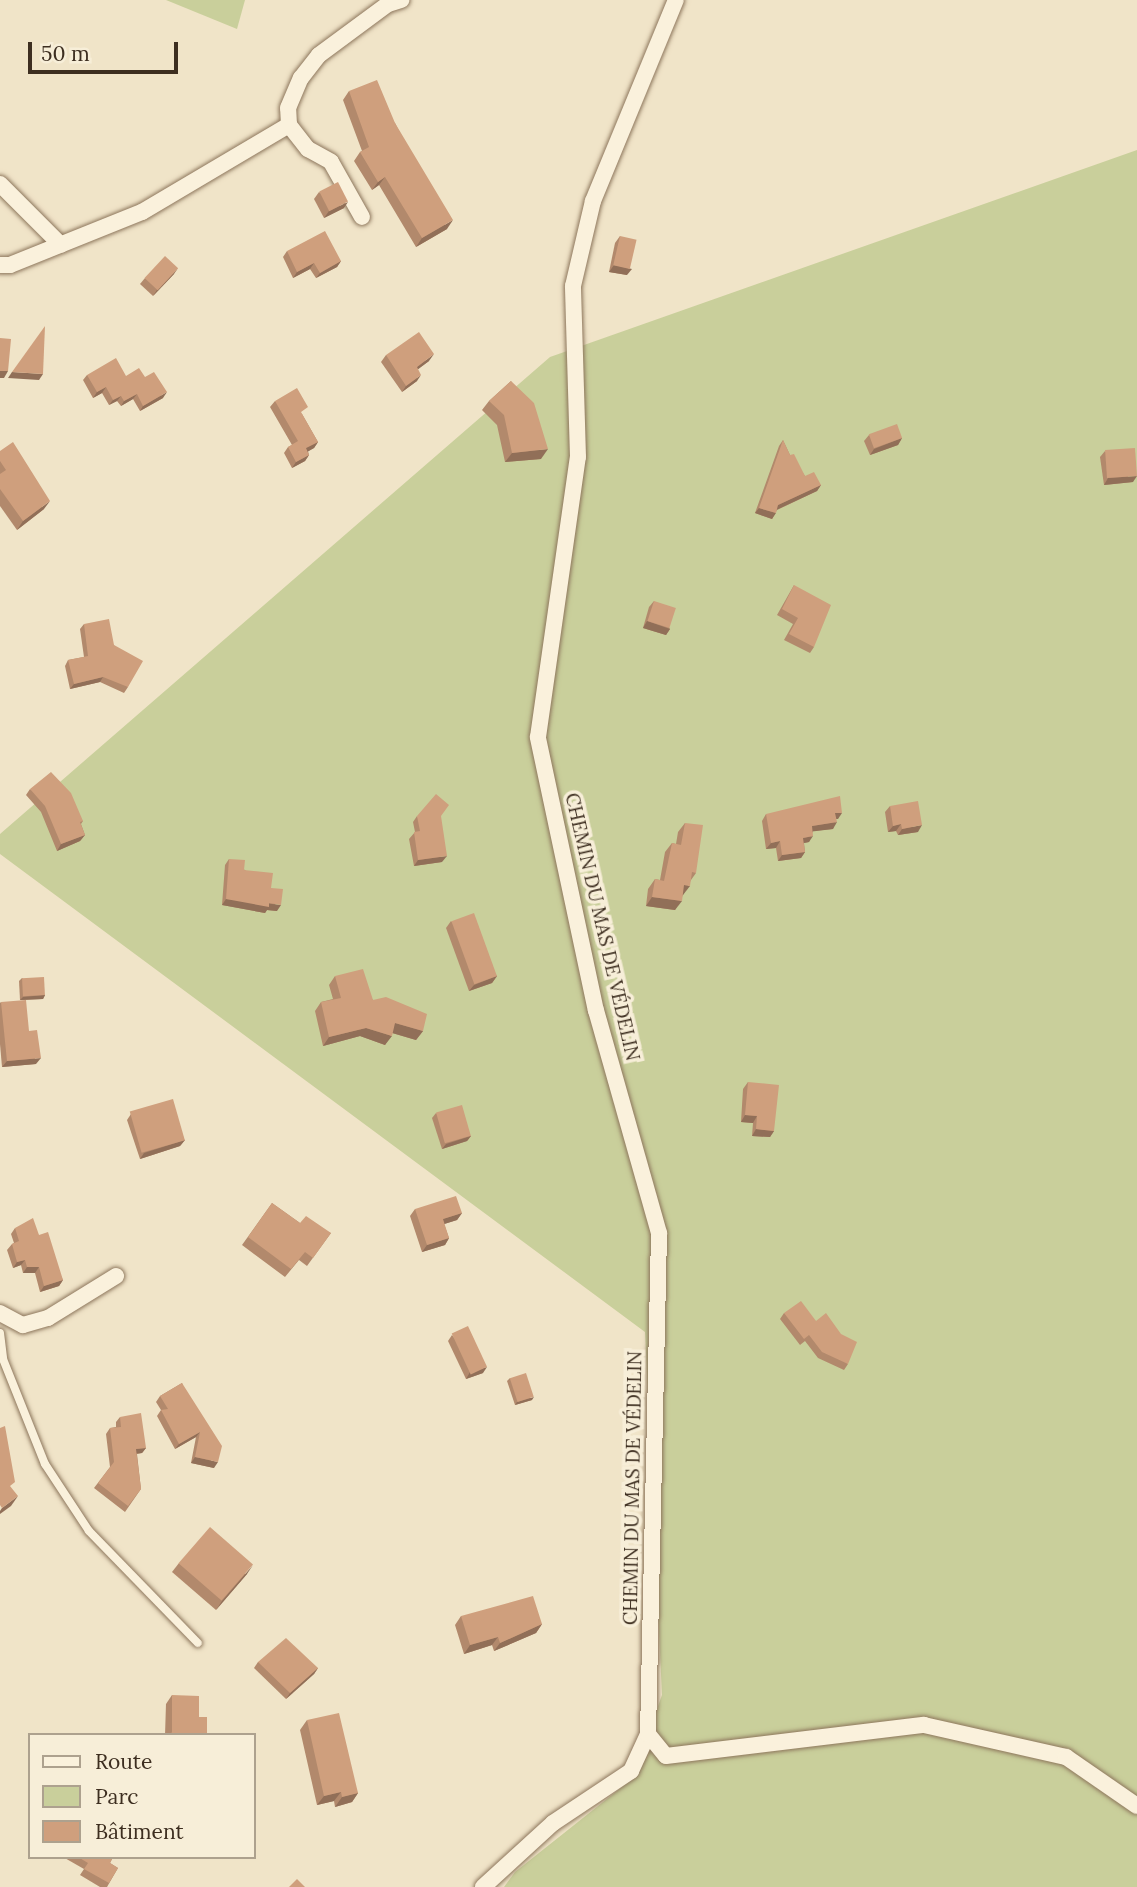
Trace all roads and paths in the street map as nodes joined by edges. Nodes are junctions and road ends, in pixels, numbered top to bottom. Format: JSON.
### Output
{"nodes":[{"id":1,"x":401,"y":0,"type":"edge"},
{"id":2,"x":676,"y":0,"type":"edge"},
{"id":3,"x":289,"y":125,"type":"junction"},
{"id":4,"x":0,"y":184,"type":"edge"},
{"id":5,"x":362,"y":217,"type":"dead end"},
{"id":6,"x":61,"y":245,"type":"junction"},
{"id":7,"x":0,"y":265,"type":"edge"},
{"id":8,"x":116,"y":1276,"type":"dead end"},
{"id":9,"x":0,"y":1313,"type":"edge"},
{"id":10,"x":0,"y":1333,"type":"edge"},
{"id":11,"x":198,"y":1643,"type":"dead end"},
{"id":12,"x":648,"y":1734,"type":"junction"},
{"id":13,"x":1137,"y":1806,"type":"edge"},
{"id":14,"x":482,"y":1887,"type":"edge"}],
"edges":[{"from":1,"to":3,"type":"street"},
{"from":2,"to":12,"type":"street","name":"CHEMIN DU MAS DE VÉDELIN"},
{"from":3,"to":5,"type":"street"},
{"from":3,"to":6,"type":"street"},
{"from":4,"to":6,"type":"street"},
{"from":6,"to":7,"type":"street"},
{"from":8,"to":9,"type":"street"},
{"from":10,"to":11,"type":"lane"},
{"from":12,"to":13,"type":"street"},
{"from":12,"to":14,"type":"street","name":"CHEMIN DU MAS DE VÉDELIN"}]}
